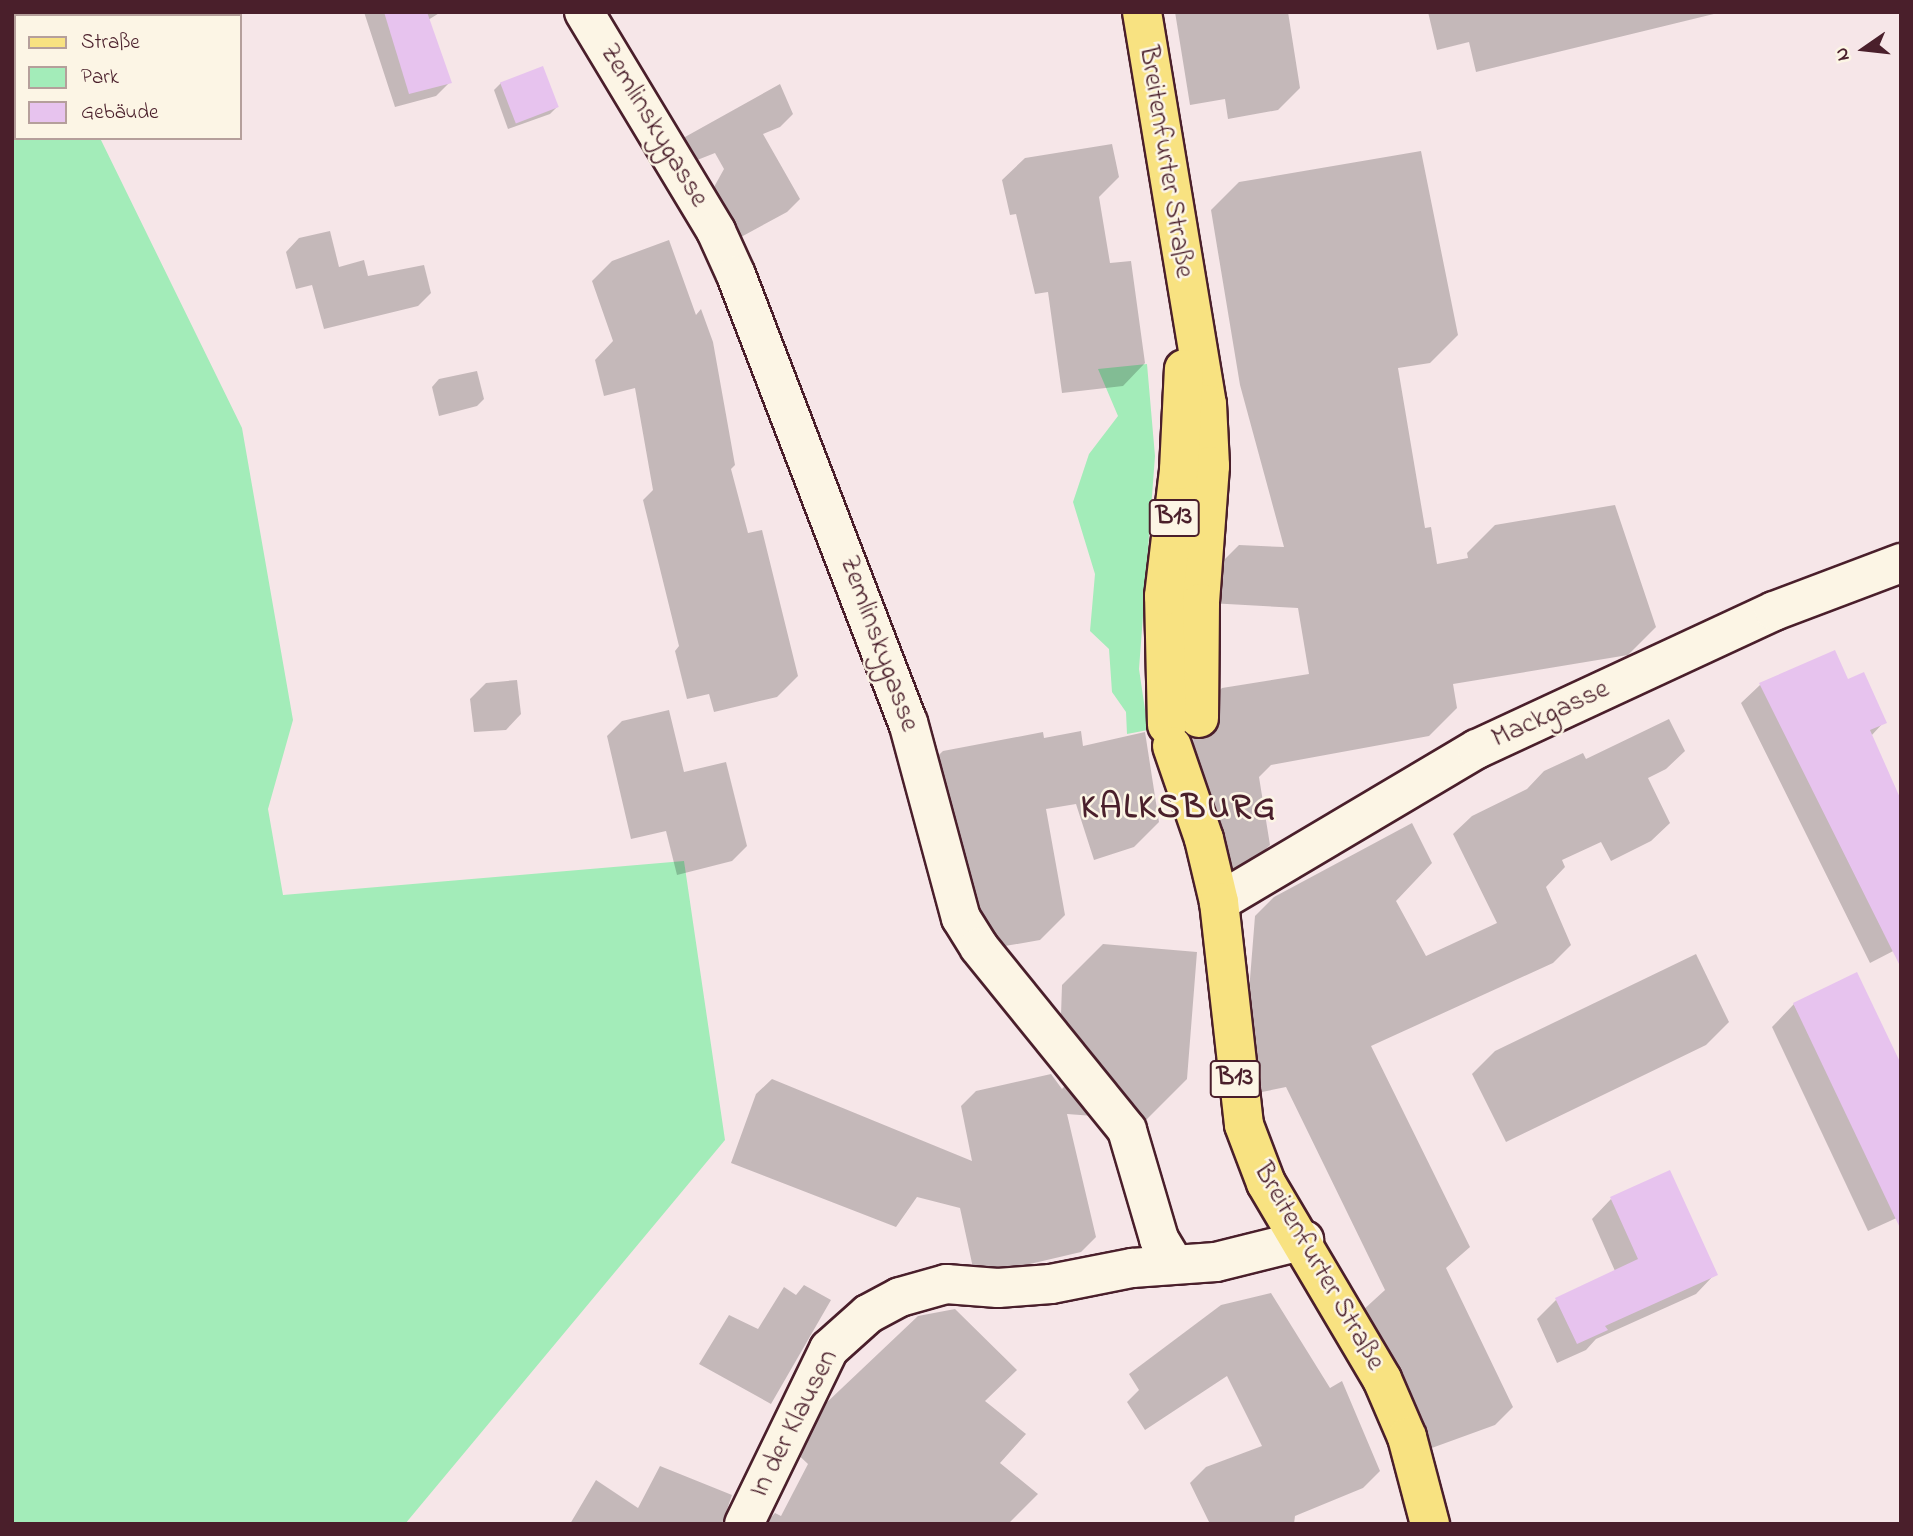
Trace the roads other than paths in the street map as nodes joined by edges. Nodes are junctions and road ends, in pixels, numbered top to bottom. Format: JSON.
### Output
{"nodes":[{"id":1,"x":584,"y":12,"type":"edge"},
{"id":2,"x":1142,"y":12,"type":"edge"},
{"id":3,"x":1901,"y":564,"type":"edge"},
{"id":4,"x":1219,"y":902,"type":"junction"},
{"id":5,"x":1304,"y":1240,"type":"junction"},
{"id":6,"x":1174,"y":1264,"type":"junction"},
{"id":7,"x":744,"y":1524,"type":"edge"},
{"id":8,"x":1430,"y":1524,"type":"edge"}],
"edges":[{"from":1,"to":6,"type":"street","name":"Zemlinskygasse"},
{"from":2,"to":4,"type":"main road","name":"Breitenfurter Straße","number":"B13"},
{"from":3,"to":4,"type":"street","name":"Mackgasse"},
{"from":4,"to":5,"type":"main road","name":"Breitenfurter Straße","number":"B13"},
{"from":5,"to":6,"type":"street","name":"In der Klausen"},
{"from":5,"to":8,"type":"main road","name":"Breitenfurter Straße","number":"B13"},
{"from":6,"to":7,"type":"street","name":"In der Klausen"}]}
